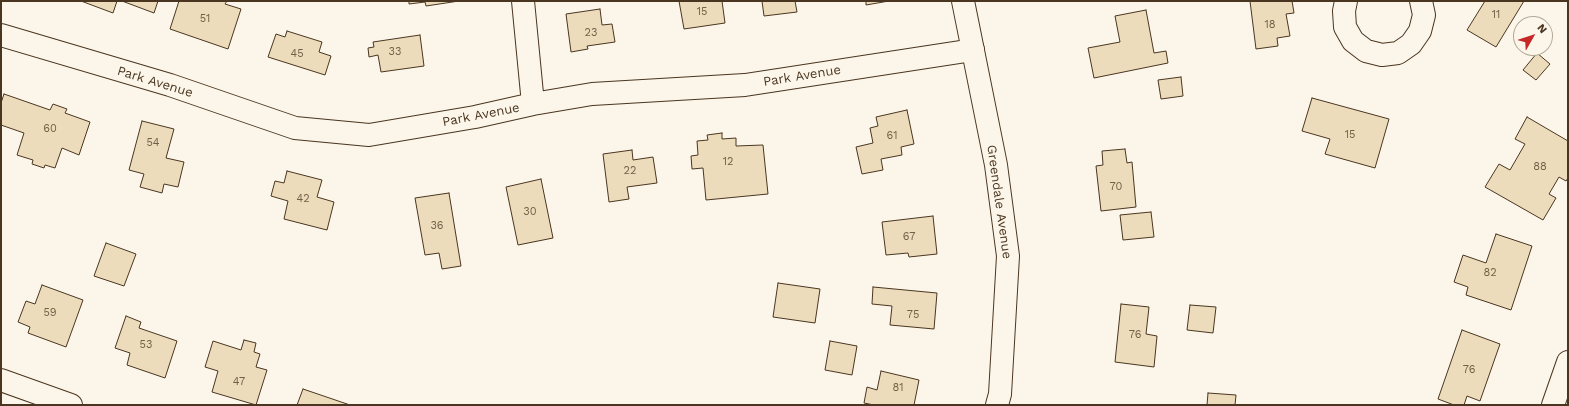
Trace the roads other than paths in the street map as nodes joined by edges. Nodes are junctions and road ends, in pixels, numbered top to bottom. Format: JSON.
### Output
{"nodes":[{"id":1,"x":523,"y":1,"type":"edge"},
{"id":2,"x":963,"y":1,"type":"edge"},
{"id":3,"x":1346,"y":1,"type":"edge"},
{"id":4,"x":1421,"y":1,"type":"edge"},
{"id":5,"x":1,"y":35,"type":"edge"},
{"id":6,"x":973,"y":50,"type":"junction"},
{"id":7,"x":532,"y":104,"type":"junction"},
{"id":8,"x":1568,"y":362,"type":"edge"},
{"id":9,"x":1,"y":380,"type":"edge"},
{"id":10,"x":71,"y":405,"type":"edge"},
{"id":11,"x":997,"y":405,"type":"edge"},
{"id":12,"x":1553,"y":405,"type":"edge"}],
"edges":[{"from":1,"to":7,"type":"street"},
{"from":2,"to":6,"type":"street","name":"Greendale Avenue"},
{"from":3,"to":4,"type":"street"},
{"from":5,"to":7,"type":"street","name":"Park Avenue"},
{"from":6,"to":7,"type":"street","name":"Park Avenue"},
{"from":6,"to":11,"type":"street","name":"Greendale Avenue"},
{"from":8,"to":12,"type":"street"},
{"from":9,"to":10,"type":"street"}]}
